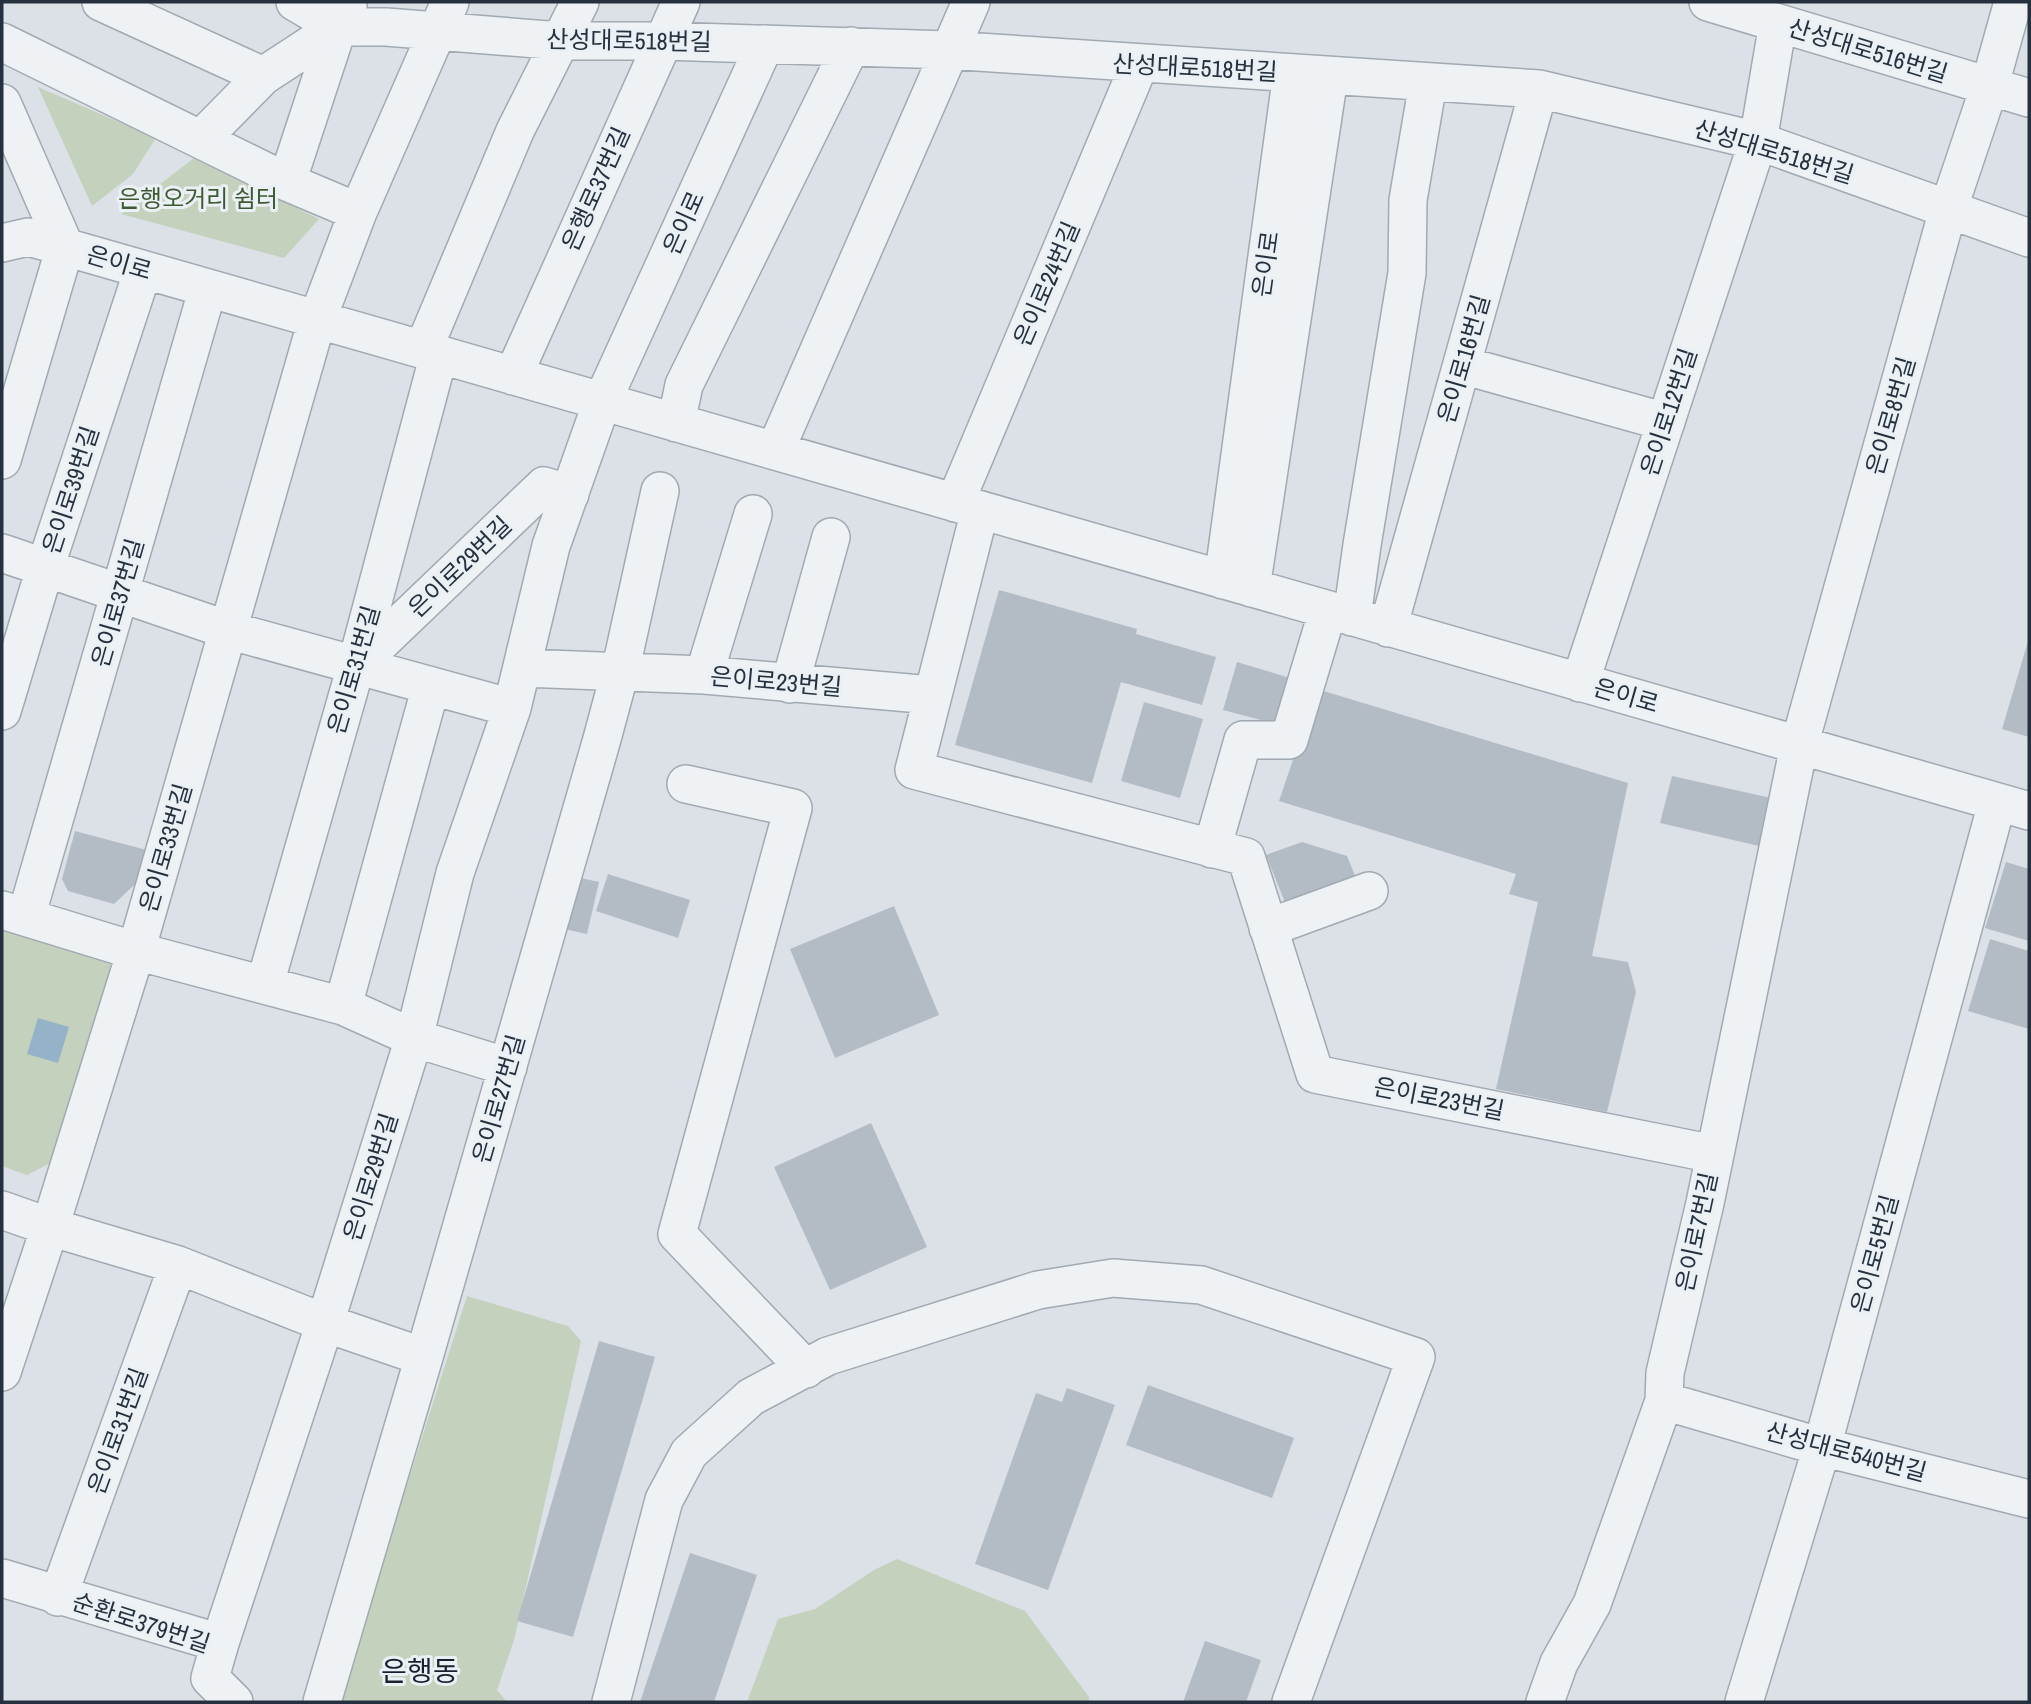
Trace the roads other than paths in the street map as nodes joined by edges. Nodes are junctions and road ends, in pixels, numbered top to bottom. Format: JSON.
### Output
{"nodes":[{"id":1,"x":101,"y":2,"type":"edge"},
{"id":2,"x":295,"y":2,"type":"edge"},
{"id":3,"x":579,"y":2,"type":"edge"},
{"id":4,"x":681,"y":2,"type":"edge"},
{"id":5,"x":971,"y":2,"type":"edge"},
{"id":6,"x":1708,"y":2,"type":"edge"},
{"id":7,"x":2013,"y":2,"type":"edge"},
{"id":8,"x":344,"y":15,"type":"edge"},
{"id":9,"x":443,"y":17,"type":"edge"},
{"id":10,"x":1778,"y":23,"type":"junction"},
{"id":11,"x":561,"y":41,"type":"junction"},
{"id":12,"x":663,"y":41,"type":"junction"},
{"id":13,"x":2,"y":42,"type":"edge"},
{"id":14,"x":765,"y":44,"type":"junction"},
{"id":15,"x":851,"y":46,"type":"junction"},
{"id":16,"x":948,"y":50,"type":"junction"},
{"id":17,"x":1139,"y":65,"type":"junction"},
{"id":18,"x":1292,"y":74,"type":"junction"},
{"id":19,"x":264,"y":76,"type":"junction"},
{"id":20,"x":1329,"y":77,"type":"junction"},
{"id":21,"x":1428,"y":83,"type":"junction"},
{"id":22,"x":1989,"y":88,"type":"junction"},
{"id":23,"x":1539,"y":89,"type":"junction"},
{"id":24,"x":2029,"y":98,"type":"edge"},
{"id":25,"x":2,"y":103,"type":"edge"},
{"id":26,"x":201,"y":139,"type":"junction"},
{"id":27,"x":1758,"y":141,"type":"junction"},
{"id":28,"x":287,"y":182,"type":"junction"},
{"id":29,"x":1948,"y":210,"type":"junction"},
{"id":30,"x":358,"y":212,"type":"junction"},
{"id":31,"x":2029,"y":238,"type":"edge"},
{"id":32,"x":2,"y":243,"type":"edge"},
{"id":33,"x":65,"y":247,"type":"junction"},
{"id":34,"x":144,"y":270,"type":"junction"},
{"id":35,"x":208,"y":288,"type":"junction"},
{"id":36,"x":317,"y":320,"type":"junction"},
{"id":37,"x":431,"y":352,"type":"junction"},
{"id":38,"x":1462,"y":365,"type":"junction"},
{"id":39,"x":513,"y":376,"type":"junction"},
{"id":40,"x":602,"y":402,"type":"junction"},
{"id":41,"x":1666,"y":422,"type":"junction"},
{"id":42,"x":676,"y":423,"type":"junction"},
{"id":43,"x":775,"y":451,"type":"junction"},
{"id":44,"x":2,"y":460,"type":"edge"},
{"id":45,"x":660,"y":491,"type":"dead end"},
{"id":46,"x":570,"y":494,"type":"junction"},
{"id":47,"x":968,"y":507,"type":"junction"},
{"id":48,"x":753,"y":514,"type":"dead end"},
{"id":49,"x":831,"y":537,"type":"dead end"},
{"id":50,"x":2,"y":553,"type":"edge"},
{"id":51,"x":46,"y":568,"type":"junction"},
{"id":52,"x":1237,"y":584,"type":"junction"},
{"id":53,"x":120,"y":595,"type":"junction"},
{"id":54,"x":1340,"y":614,"type":"junction"},
{"id":55,"x":1388,"y":628,"type":"junction"},
{"id":56,"x":228,"y":630,"type":"junction"},
{"id":57,"x":356,"y":666,"type":"junction"},
{"id":58,"x":523,"y":668,"type":"junction"},
{"id":59,"x":620,"y":672,"type":"junction"},
{"id":60,"x":704,"y":676,"type":"junction"},
{"id":61,"x":1580,"y":682,"type":"junction"},
{"id":62,"x":790,"y":684,"type":"junction"},
{"id":63,"x":431,"y":686,"type":"junction"},
{"id":64,"x":932,"y":695,"type":"junction"},
{"id":65,"x":512,"y":708,"type":"junction"},
{"id":66,"x":2,"y":711,"type":"edge"},
{"id":67,"x":1799,"y":746,"type":"junction"},
{"id":68,"x":686,"y":784,"type":"dead end"},
{"id":69,"x":2013,"y":807,"type":"edge"},
{"id":70,"x":1212,"y":849,"type":"junction"},
{"id":71,"x":1369,"y":891,"type":"dead end"},
{"id":72,"x":14,"y":913,"type":"edge"},
{"id":73,"x":1268,"y":928,"type":"junction"},
{"id":74,"x":136,"y":951,"type":"junction"},
{"id":75,"x":265,"y":984,"type":"junction"},
{"id":76,"x":343,"y":1006,"type":"junction"},
{"id":77,"x":414,"y":1038,"type":"junction"},
{"id":78,"x":508,"y":1067,"type":"junction"},
{"id":79,"x":1714,"y":1154,"type":"junction"},
{"id":80,"x":2,"y":1210,"type":"edge"},
{"id":81,"x":50,"y":1227,"type":"junction"},
{"id":82,"x":178,"y":1265,"type":"junction"},
{"id":83,"x":325,"y":1323,"type":"junction"},
{"id":84,"x":424,"y":1357,"type":"junction"},
{"id":85,"x":806,"y":1368,"type":"junction"},
{"id":86,"x":2,"y":1372,"type":"edge"},
{"id":87,"x":1664,"y":1401,"type":"junction"},
{"id":88,"x":1822,"y":1447,"type":"junction"},
{"id":89,"x":2029,"y":1499,"type":"edge"},
{"id":90,"x":2,"y":1578,"type":"edge"},
{"id":91,"x":58,"y":1597,"type":"junction"},
{"id":92,"x":220,"y":1643,"type":"junction"},
{"id":93,"x":234,"y":1702,"type":"edge"},
{"id":94,"x":322,"y":1702,"type":"edge"},
{"id":95,"x":611,"y":1702,"type":"edge"},
{"id":96,"x":1291,"y":1702,"type":"edge"},
{"id":97,"x":1545,"y":1702,"type":"edge"},
{"id":98,"x":1744,"y":1702,"type":"edge"}],
"edges":[{"from":1,"to":19,"type":"street"},
{"from":2,"to":8,"type":"street"},
{"from":3,"to":11,"type":"street"},
{"from":4,"to":12,"type":"street","name":"은행로37번길"},
{"from":5,"to":16,"type":"street"},
{"from":6,"to":10,"type":"street","name":"산성대로516번길"},
{"from":7,"to":22,"type":"street","name":"은이로8번길"},
{"from":8,"to":9,"type":"street","name":"산성대로518번길"},
{"from":8,"to":19,"type":"street"},
{"from":8,"to":28,"type":"street"},
{"from":9,"to":11,"type":"street","name":"산성대로518번길"},
{"from":9,"to":30,"type":"street"},
{"from":10,"to":22,"type":"street","name":"산성대로516번길"},
{"from":10,"to":27,"type":"street","name":"은이로12번길"},
{"from":11,"to":12,"type":"street","name":"산성대로518번길"},
{"from":11,"to":37,"type":"street"},
{"from":12,"to":14,"type":"street","name":"산성대로518번길"},
{"from":12,"to":39,"type":"street","name":"은행로37번길"},
{"from":13,"to":26,"type":"street"},
{"from":14,"to":15,"type":"street","name":"산성대로518번길"},
{"from":14,"to":40,"type":"street","name":"은이로"},
{"from":15,"to":16,"type":"street","name":"산성대로518번길"},
{"from":15,"to":42,"type":"street"},
{"from":16,"to":17,"type":"street","name":"산성대로518번길"},
{"from":16,"to":43,"type":"street"},
{"from":17,"to":18,"type":"street","name":"산성대로518번길"},
{"from":17,"to":47,"type":"street","name":"은이로24번길"},
{"from":18,"to":20,"type":"street","name":"산성대로518번길"},
{"from":18,"to":52,"type":"street","name":"은이로"},
{"from":19,"to":26,"type":"street"},
{"from":20,"to":21,"type":"street","name":"산성대로518번길"},
{"from":20,"to":52,"type":"street"},
{"from":21,"to":23,"type":"street","name":"산성대로518번길"},
{"from":21,"to":54,"type":"street"},
{"from":22,"to":24,"type":"street","name":"산성대로516번길"},
{"from":22,"to":29,"type":"street","name":"은이로8번길"},
{"from":23,"to":27,"type":"street","name":"산성대로518번길"},
{"from":23,"to":38,"type":"street","name":"은이로16번길"},
{"from":25,"to":33,"type":"street"},
{"from":26,"to":28,"type":"street"},
{"from":27,"to":29,"type":"street","name":"산성대로518번길"},
{"from":27,"to":41,"type":"street","name":"은이로12번길"},
{"from":28,"to":30,"type":"street"},
{"from":29,"to":31,"type":"street","name":"산성대로518번길"},
{"from":29,"to":67,"type":"street","name":"은이로8번길"},
{"from":30,"to":36,"type":"street"},
{"from":32,"to":33,"type":"street","name":"은이로"},
{"from":33,"to":34,"type":"street","name":"은이로"},
{"from":33,"to":44,"type":"street"},
{"from":34,"to":35,"type":"street","name":"은이로"},
{"from":34,"to":51,"type":"street","name":"은이로39번길"},
{"from":35,"to":36,"type":"street","name":"은이로"},
{"from":35,"to":53,"type":"street","name":"은이로37번길"},
{"from":36,"to":37,"type":"street","name":"은이로"},
{"from":36,"to":56,"type":"street","name":"은이로33번길"},
{"from":37,"to":39,"type":"street","name":"은이로"},
{"from":37,"to":57,"type":"street","name":"은이로31번길"},
{"from":38,"to":41,"type":"street"},
{"from":38,"to":55,"type":"street","name":"은이로16번길"},
{"from":39,"to":40,"type":"street","name":"은이로"},
{"from":40,"to":42,"type":"street","name":"은이로"},
{"from":40,"to":46,"type":"street","name":"은이로29번길"},
{"from":41,"to":61,"type":"street","name":"은이로12번길"},
{"from":42,"to":43,"type":"street","name":"은이로"},
{"from":43,"to":47,"type":"street","name":"은이로"},
{"from":45,"to":59,"type":"street","name":"은이로27번길"},
{"from":46,"to":57,"type":"street","name":"은이로29번길"},
{"from":46,"to":58,"type":"street","name":"은이로29번길"},
{"from":47,"to":52,"type":"street","name":"은이로"},
{"from":47,"to":64,"type":"street","name":"은이로23번길"},
{"from":48,"to":60,"type":"street"},
{"from":49,"to":62,"type":"street"},
{"from":50,"to":51,"type":"street"},
{"from":51,"to":53,"type":"street"},
{"from":51,"to":66,"type":"street","name":"은이로39번길"},
{"from":52,"to":54,"type":"street","name":"은이로"},
{"from":53,"to":56,"type":"street"},
{"from":53,"to":72,"type":"street","name":"은이로37번길"},
{"from":54,"to":55,"type":"street","name":"은이로"},
{"from":54,"to":70,"type":"street"},
{"from":55,"to":61,"type":"street","name":"은이로"},
{"from":56,"to":57,"type":"street"},
{"from":56,"to":74,"type":"street","name":"은이로33번길"},
{"from":57,"to":63,"type":"street"},
{"from":57,"to":75,"type":"street","name":"은이로31번길"},
{"from":58,"to":59,"type":"street","name":"은이로23번길"},
{"from":58,"to":65,"type":"street","name":"은이로29번길"},
{"from":59,"to":60,"type":"street","name":"은이로23번길"},
{"from":59,"to":78,"type":"street","name":"은이로27번길"},
{"from":60,"to":62,"type":"street","name":"은이로23번길"},
{"from":61,"to":67,"type":"street","name":"은이로"},
{"from":62,"to":64,"type":"street","name":"은이로23번길"},
{"from":63,"to":65,"type":"street"},
{"from":63,"to":76,"type":"street"},
{"from":64,"to":70,"type":"street","name":"은이로23번길"},
{"from":65,"to":77,"type":"street","name":"은이로29번길"},
{"from":67,"to":69,"type":"street","name":"은이로"},
{"from":67,"to":79,"type":"street","name":"은이로7번길"},
{"from":68,"to":85,"type":"street"},
{"from":69,"to":88,"type":"street","name":"은이로5번길"},
{"from":70,"to":73,"type":"street","name":"은이로23번길"},
{"from":71,"to":73,"type":"street"},
{"from":72,"to":74,"type":"street"},
{"from":73,"to":79,"type":"street","name":"은이로23번길"},
{"from":74,"to":75,"type":"street"},
{"from":74,"to":81,"type":"street","name":"은이로33번길"},
{"from":75,"to":76,"type":"street"},
{"from":76,"to":77,"type":"street"},
{"from":77,"to":78,"type":"street"},
{"from":77,"to":83,"type":"street","name":"은이로29번길"},
{"from":78,"to":84,"type":"street","name":"은이로27번길"},
{"from":79,"to":87,"type":"street","name":"은이로7번길"},
{"from":80,"to":81,"type":"street"},
{"from":81,"to":82,"type":"street"},
{"from":81,"to":86,"type":"street","name":"은이로33번길"},
{"from":82,"to":83,"type":"street"},
{"from":82,"to":91,"type":"street","name":"은이로31번길"},
{"from":83,"to":84,"type":"street"},
{"from":83,"to":92,"type":"street","name":"은이로29번길"},
{"from":84,"to":94,"type":"street","name":"은이로27번길"},
{"from":85,"to":95,"type":"street"},
{"from":85,"to":96,"type":"street"},
{"from":87,"to":88,"type":"street","name":"산성대로540번길"},
{"from":87,"to":97,"type":"street","name":"은이로7번길"},
{"from":88,"to":89,"type":"street","name":"산성대로540번길"},
{"from":88,"to":98,"type":"street","name":"은이로5번길"},
{"from":90,"to":91,"type":"street","name":"순환로379번길"},
{"from":91,"to":92,"type":"street","name":"순환로379번길"},
{"from":92,"to":93,"type":"street","name":"순환로379번길"}]}
